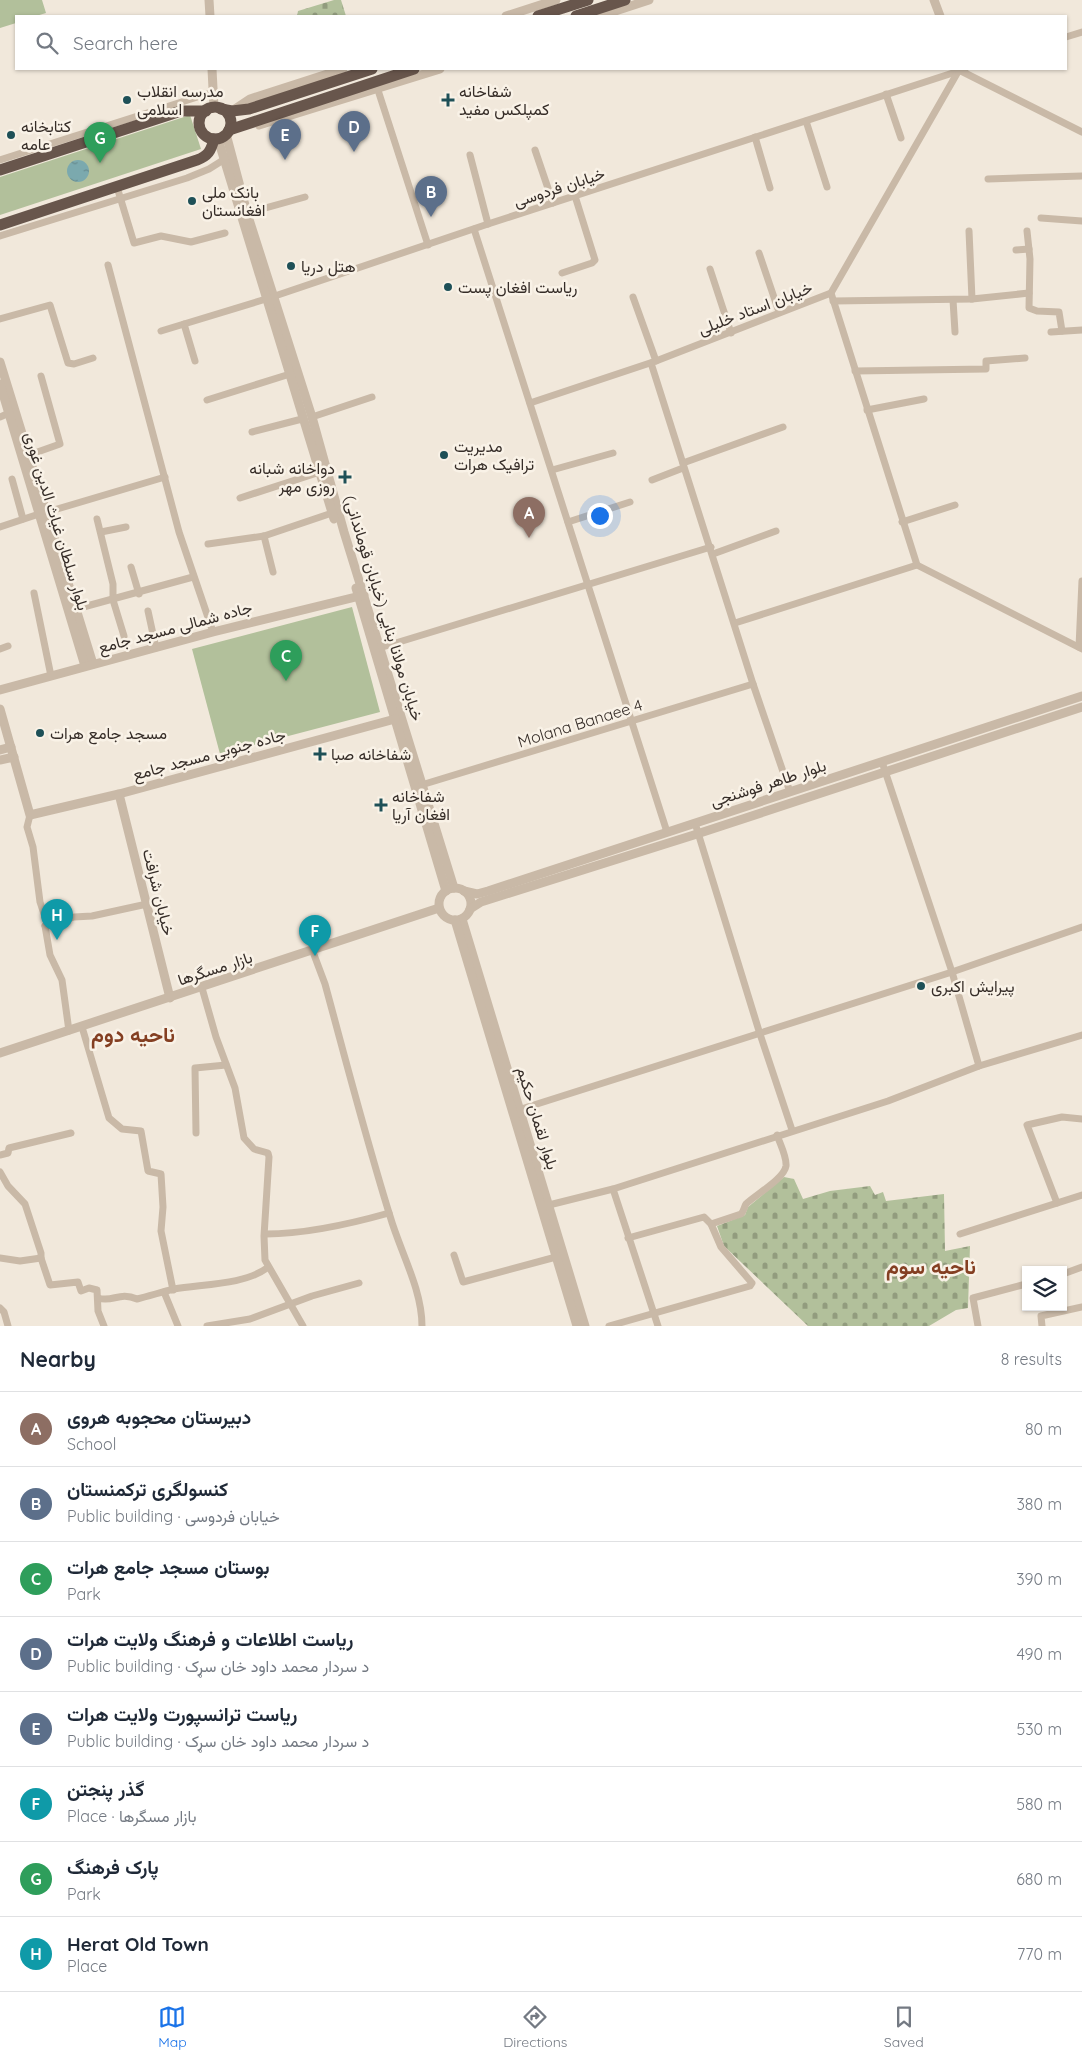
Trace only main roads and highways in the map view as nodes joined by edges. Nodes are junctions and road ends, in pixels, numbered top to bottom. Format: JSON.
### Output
{"nodes":[{"id":1,"x":588,"y":0,"type":"edge"},
{"id":2,"x":625,"y":0,"type":"edge"},
{"id":3,"x":541,"y":15,"type":"edge"},
{"id":4,"x":579,"y":15,"type":"edge"},
{"id":5,"x":369,"y":70,"type":"edge"},
{"id":6,"x":412,"y":70,"type":"edge"},
{"id":7,"x":218,"y":110,"type":"junction"},
{"id":8,"x":225,"y":134,"type":"junction"},
{"id":9,"x":0,"y":170,"type":"edge"},
{"id":10,"x":0,"y":225,"type":"edge"}],
"edges":[{"from":1,"to":3,"type":"highway"},
{"from":2,"to":4,"type":"highway"},
{"from":5,"to":7,"type":"highway"},
{"from":6,"to":8,"type":"highway"},
{"from":7,"to":8,"type":"highway"},
{"from":7,"to":8,"type":"highway"},
{"from":7,"to":9,"type":"highway"},
{"from":8,"to":10,"type":"highway"}]}
